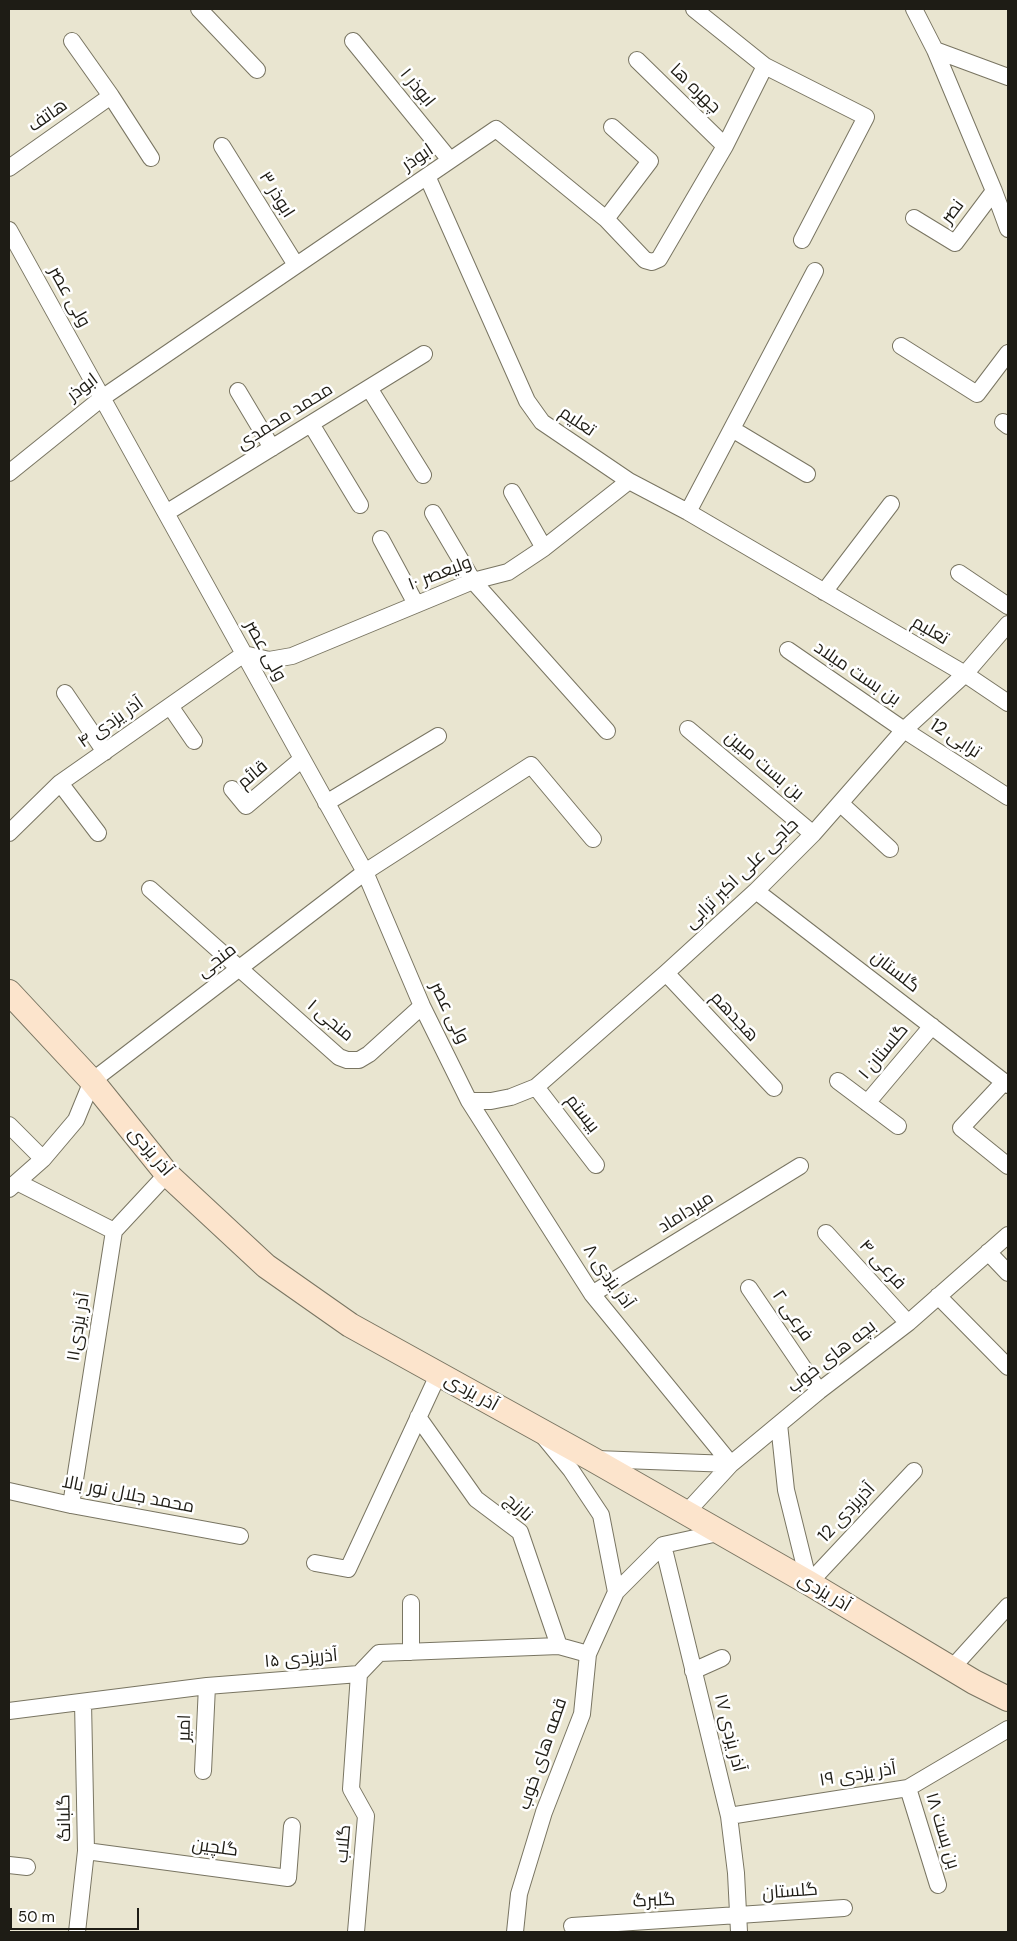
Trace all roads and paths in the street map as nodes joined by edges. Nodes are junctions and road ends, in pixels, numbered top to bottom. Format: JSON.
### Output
{"nodes":[{"id":1,"x":199,"y":9,"type":"edge"},
{"id":2,"x":694,"y":9,"type":"edge"},
{"id":3,"x":914,"y":9,"type":"edge"},
{"id":4,"x":72,"y":41,"type":"dead end"},
{"id":5,"x":353,"y":41,"type":"dead end"},
{"id":6,"x":935,"y":50,"type":"junction"},
{"id":7,"x":637,"y":60,"type":"dead end"},
{"id":8,"x":765,"y":66,"type":"junction"},
{"id":9,"x":257,"y":70,"type":"dead end"},
{"id":10,"x":1008,"y":77,"type":"edge"},
{"id":11,"x":111,"y":96,"type":"junction"},
{"id":12,"x":612,"y":127,"type":"dead end"},
{"id":13,"x":222,"y":146,"type":"dead end"},
{"id":14,"x":725,"y":146,"type":"junction"},
{"id":15,"x":151,"y":158,"type":"dead end"},
{"id":16,"x":450,"y":160,"type":"junction"},
{"id":17,"x":9,"y":168,"type":"edge"},
{"id":18,"x":427,"y":176,"type":"junction"},
{"id":19,"x":994,"y":190,"type":"junction"},
{"id":20,"x":914,"y":218,"type":"dead end"},
{"id":21,"x":606,"y":220,"type":"junction"},
{"id":22,"x":1008,"y":229,"type":"edge"},
{"id":23,"x":9,"y":230,"type":"edge"},
{"id":24,"x":802,"y":240,"type":"dead end"},
{"id":25,"x":296,"y":266,"type":"junction"},
{"id":26,"x":815,"y":271,"type":"dead end"},
{"id":27,"x":901,"y":346,"type":"dead end"},
{"id":28,"x":1008,"y":353,"type":"edge"},
{"id":29,"x":424,"y":354,"type":"dead end"},
{"id":30,"x":369,"y":388,"type":"junction"},
{"id":31,"x":238,"y":391,"type":"dead end"},
{"id":32,"x":102,"y":398,"type":"junction"},
{"id":33,"x":311,"y":424,"type":"junction"},
{"id":34,"x":732,"y":429,"type":"junction"},
{"id":35,"x":272,"y":448,"type":"junction"},
{"id":36,"x":10,"y":470,"type":"edge"},
{"id":37,"x":423,"y":474,"type":"dead end"},
{"id":38,"x":807,"y":474,"type":"dead end"},
{"id":39,"x":629,"y":481,"type":"junction"},
{"id":40,"x":512,"y":492,"type":"dead end"},
{"id":41,"x":360,"y":504,"type":"dead end"},
{"id":42,"x":892,"y":504,"type":"dead end"},
{"id":43,"x":688,"y":512,"type":"junction"},
{"id":44,"x":166,"y":513,"type":"junction"},
{"id":45,"x":433,"y":513,"type":"dead end"},
{"id":46,"x":381,"y":539,"type":"dead end"},
{"id":47,"x":544,"y":548,"type":"junction"},
{"id":48,"x":959,"y":574,"type":"dead end"},
{"id":49,"x":473,"y":581,"type":"junction"},
{"id":50,"x":824,"y":592,"type":"junction"},
{"id":51,"x":416,"y":604,"type":"junction"},
{"id":52,"x":1008,"y":606,"type":"edge"},
{"id":53,"x":1008,"y":624,"type":"edge"},
{"id":54,"x":788,"y":650,"type":"dead end"},
{"id":55,"x":244,"y":654,"type":"junction"},
{"id":56,"x":964,"y":674,"type":"junction"},
{"id":57,"x":65,"y":693,"type":"dead end"},
{"id":58,"x":1008,"y":704,"type":"edge"},
{"id":59,"x":170,"y":706,"type":"junction"},
{"id":60,"x":688,"y":729,"type":"dead end"},
{"id":61,"x":904,"y":730,"type":"junction"},
{"id":62,"x":607,"y":731,"type":"dead end"},
{"id":63,"x":438,"y":736,"type":"dead end"},
{"id":64,"x":194,"y":741,"type":"dead end"},
{"id":65,"x":105,"y":752,"type":"junction"},
{"id":66,"x":302,"y":759,"type":"junction"},
{"id":67,"x":60,"y":783,"type":"junction"},
{"id":68,"x":232,"y":789,"type":"dead end"},
{"id":69,"x":1008,"y":797,"type":"edge"},
{"id":70,"x":326,"y":802,"type":"junction"},
{"id":71,"x":841,"y":804,"type":"junction"},
{"id":72,"x":9,"y":833,"type":"edge"},
{"id":73,"x":98,"y":833,"type":"dead end"},
{"id":74,"x":813,"y":834,"type":"junction"},
{"id":75,"x":593,"y":839,"type":"dead end"},
{"id":76,"x":890,"y":849,"type":"dead end"},
{"id":77,"x":365,"y":872,"type":"junction"},
{"id":78,"x":150,"y":889,"type":"dead end"},
{"id":79,"x":756,"y":890,"type":"junction"},
{"id":80,"x":238,"y":969,"type":"junction"},
{"id":81,"x":666,"y":973,"type":"junction"},
{"id":82,"x":9,"y":992,"type":"edge"},
{"id":83,"x":422,"y":1006,"type":"junction"},
{"id":84,"x":932,"y":1026,"type":"junction"},
{"id":85,"x":92,"y":1081,"type":"junction"},
{"id":86,"x":838,"y":1081,"type":"dead end"},
{"id":87,"x":1006,"y":1083,"type":"edge"},
{"id":88,"x":536,"y":1087,"type":"junction"},
{"id":89,"x":774,"y":1088,"type":"dead end"},
{"id":90,"x":469,"y":1100,"type":"junction"},
{"id":91,"x":867,"y":1103,"type":"junction"},
{"id":92,"x":9,"y":1125,"type":"edge"},
{"id":93,"x":898,"y":1126,"type":"dead end"},
{"id":94,"x":43,"y":1159,"type":"junction"},
{"id":95,"x":596,"y":1165,"type":"dead end"},
{"id":96,"x":800,"y":1166,"type":"dead end"},
{"id":97,"x":1008,"y":1166,"type":"edge"},
{"id":98,"x":167,"y":1174,"type":"junction"},
{"id":99,"x":13,"y":1186,"type":"edge"},
{"id":100,"x":114,"y":1231,"type":"junction"},
{"id":101,"x":826,"y":1234,"type":"dead end"},
{"id":102,"x":1008,"y":1235,"type":"edge"},
{"id":103,"x":988,"y":1252,"type":"junction"},
{"id":104,"x":1008,"y":1273,"type":"edge"},
{"id":105,"x":749,"y":1288,"type":"dead end"},
{"id":106,"x":592,"y":1294,"type":"junction"},
{"id":107,"x":938,"y":1296,"type":"junction"},
{"id":108,"x":908,"y":1323,"type":"junction"},
{"id":109,"x":1008,"y":1367,"type":"edge"},
{"id":110,"x":438,"y":1375,"type":"junction"},
{"id":111,"x":819,"y":1391,"type":"junction"},
{"id":112,"x":418,"y":1418,"type":"junction"},
{"id":113,"x":779,"y":1424,"type":"junction"},
{"id":114,"x":540,"y":1432,"type":"junction"},
{"id":115,"x":592,"y":1459,"type":"junction"},
{"id":116,"x":731,"y":1464,"type":"junction"},
{"id":117,"x":914,"y":1471,"type":"dead end"},
{"id":118,"x":9,"y":1491,"type":"edge"},
{"id":119,"x":71,"y":1506,"type":"junction"},
{"id":120,"x":685,"y":1514,"type":"junction"},
{"id":121,"x":718,"y":1533,"type":"junction"},
{"id":122,"x":240,"y":1536,"type":"dead end"},
{"id":123,"x":664,"y":1545,"type":"junction"},
{"id":124,"x":315,"y":1564,"type":"dead end"},
{"id":125,"x":809,"y":1583,"type":"junction"},
{"id":126,"x":616,"y":1592,"type":"junction"},
{"id":127,"x":411,"y":1603,"type":"dead end"},
{"id":128,"x":1008,"y":1606,"type":"edge"},
{"id":129,"x":558,"y":1646,"type":"junction"},
{"id":130,"x":411,"y":1652,"type":"junction"},
{"id":131,"x":588,"y":1654,"type":"junction"},
{"id":132,"x":722,"y":1658,"type":"dead end"},
{"id":133,"x":952,"y":1668,"type":"junction"},
{"id":134,"x":693,"y":1671,"type":"junction"},
{"id":135,"x":359,"y":1674,"type":"junction"},
{"id":136,"x":207,"y":1686,"type":"junction"},
{"id":137,"x":1008,"y":1699,"type":"edge"},
{"id":138,"x":83,"y":1702,"type":"junction"},
{"id":139,"x":9,"y":1711,"type":"edge"},
{"id":140,"x":1008,"y":1729,"type":"edge"},
{"id":141,"x":204,"y":1771,"type":"dead end"},
{"id":142,"x":908,"y":1788,"type":"junction"},
{"id":143,"x":729,"y":1816,"type":"junction"},
{"id":144,"x":292,"y":1826,"type":"dead end"},
{"id":145,"x":86,"y":1851,"type":"junction"},
{"id":146,"x":9,"y":1865,"type":"edge"},
{"id":147,"x":27,"y":1867,"type":"dead end"},
{"id":148,"x":938,"y":1885,"type":"dead end"},
{"id":149,"x":844,"y":1908,"type":"dead end"},
{"id":150,"x":739,"y":1924,"type":"edge"},
{"id":151,"x":572,"y":1926,"type":"dead end"},
{"id":152,"x":77,"y":1932,"type":"edge"},
{"id":153,"x":356,"y":1932,"type":"edge"},
{"id":154,"x":515,"y":1932,"type":"edge"}],
"edges":[{"from":1,"to":9,"type":"street"},
{"from":2,"to":8,"type":"street"},
{"from":3,"to":6,"type":"street"},
{"from":4,"to":11,"type":"street"},
{"from":5,"to":16,"type":"street","name":"ابوذر ۱"},
{"from":6,"to":10,"type":"street"},
{"from":6,"to":19,"type":"street"},
{"from":7,"to":14,"type":"street","name":"چهره ها"},
{"from":8,"to":14,"type":"street","name":"ابوذر"},
{"from":8,"to":24,"type":"street"},
{"from":11,"to":15,"type":"street"},
{"from":11,"to":17,"type":"street","name":"هاتف"},
{"from":12,"to":21,"type":"street"},
{"from":13,"to":25,"type":"street","name":"ابوذر ۳"},
{"from":14,"to":21,"type":"street","name":"ابوذر"},
{"from":16,"to":18,"type":"street","name":"ابوذر"},
{"from":16,"to":21,"type":"street","name":"ابوذر"},
{"from":18,"to":25,"type":"street","name":"ابوذر"},
{"from":18,"to":39,"type":"street","name":"تعلیم"},
{"from":19,"to":20,"type":"street","name":"نصر"},
{"from":19,"to":22,"type":"street"},
{"from":23,"to":32,"type":"street","name":"ولی عصر"},
{"from":25,"to":32,"type":"street","name":"ابوذر"},
{"from":26,"to":34,"type":"street"},
{"from":27,"to":28,"type":"street"},
{"from":29,"to":30,"type":"street","name":"محمد محمدی"},
{"from":30,"to":33,"type":"street","name":"محمد محمدی"},
{"from":30,"to":37,"type":"street"},
{"from":31,"to":35,"type":"street"},
{"from":32,"to":36,"type":"street","name":"ابوذر"},
{"from":32,"to":44,"type":"street","name":"ولی عصر"},
{"from":33,"to":35,"type":"street","name":"محمد محمدی"},
{"from":33,"to":41,"type":"street"},
{"from":34,"to":38,"type":"street"},
{"from":34,"to":43,"type":"street"},
{"from":35,"to":44,"type":"street","name":"محمد محمدی"},
{"from":39,"to":43,"type":"street","name":"تعلیم"},
{"from":39,"to":47,"type":"street","name":"۱۰ ولیعصر"},
{"from":40,"to":47,"type":"street"},
{"from":42,"to":50,"type":"street"},
{"from":43,"to":50,"type":"street","name":"تعلیم"},
{"from":44,"to":55,"type":"street","name":"ولی عصر"},
{"from":45,"to":49,"type":"street"},
{"from":46,"to":51,"type":"street"},
{"from":47,"to":49,"type":"street","name":"۱۰ ولیعصر"},
{"from":48,"to":52,"type":"street"},
{"from":49,"to":51,"type":"street","name":"۱۰ ولیعصر"},
{"from":49,"to":62,"type":"street"},
{"from":50,"to":56,"type":"street","name":"تعلیم"},
{"from":51,"to":55,"type":"street","name":"۱۰ ولیعصر"},
{"from":53,"to":56,"type":"street","name":"حاجی علی اکبر ترابی"},
{"from":54,"to":61,"type":"street","name":"بن بست میلاد"},
{"from":55,"to":59,"type":"street","name":"۴ آذر یزدی"},
{"from":55,"to":66,"type":"street","name":"ولی عصر"},
{"from":56,"to":58,"type":"street","name":"تعلیم"},
{"from":56,"to":61,"type":"street","name":"حاجی علی اکبر ترابی"},
{"from":57,"to":65,"type":"street"},
{"from":59,"to":64,"type":"street"},
{"from":59,"to":65,"type":"street","name":"۴ آذر یزدی"},
{"from":60,"to":74,"type":"street","name":"بن بست مبین"},
{"from":61,"to":69,"type":"street","name":"ترابی 12"},
{"from":61,"to":71,"type":"street","name":"حاجی علی اکبر ترابی"},
{"from":63,"to":70,"type":"street"},
{"from":65,"to":67,"type":"street","name":"۴ آذر یزدی"},
{"from":66,"to":68,"type":"street","name":"قائم"},
{"from":66,"to":70,"type":"street","name":"ولی عصر"},
{"from":67,"to":72,"type":"street","name":"۴ آذر یزدی"},
{"from":67,"to":73,"type":"street"},
{"from":70,"to":77,"type":"street","name":"ولی عصر"},
{"from":71,"to":74,"type":"street","name":"حاجی علی اکبر ترابی"},
{"from":71,"to":76,"type":"street"},
{"from":74,"to":79,"type":"street","name":"حاجی علی اکبر ترابی"},
{"from":75,"to":77,"type":"street","name":"منجی"},
{"from":77,"to":80,"type":"street","name":"منجی"},
{"from":77,"to":83,"type":"street","name":"ولی عصر"},
{"from":78,"to":80,"type":"street"},
{"from":79,"to":81,"type":"street","name":"حاجی علی اکبر ترابی"},
{"from":79,"to":84,"type":"street","name":"گلستان"},
{"from":80,"to":83,"type":"street","name":"منجی ۱"},
{"from":80,"to":85,"type":"street","name":"منجی"},
{"from":81,"to":88,"type":"street","name":"حاجی علی اکبر ترابی"},
{"from":81,"to":89,"type":"street","name":"هجدهم"},
{"from":82,"to":85,"type":"street","name":"آذر یزدی"},
{"from":83,"to":90,"type":"street","name":"ولی عصر"},
{"from":84,"to":87,"type":"street","name":"گلستان"},
{"from":84,"to":91,"type":"street","name":"گلستان ۱"},
{"from":85,"to":94,"type":"street"},
{"from":85,"to":98,"type":"street","name":"آذر یزدی"},
{"from":86,"to":91,"type":"street"},
{"from":87,"to":97,"type":"street"},
{"from":88,"to":90,"type":"street","name":"حاجی علی اکبر ترابی"},
{"from":88,"to":95,"type":"street","name":"بیستم"},
{"from":90,"to":106,"type":"street","name":"۸ آذر یزدی"},
{"from":91,"to":93,"type":"street"},
{"from":92,"to":94,"type":"street"},
{"from":94,"to":99,"type":"street"},
{"from":96,"to":106,"type":"street","name":"میرداماد"},
{"from":98,"to":100,"type":"street"},
{"from":98,"to":110,"type":"street","name":"آذر یزدی"},
{"from":99,"to":100,"type":"street"},
{"from":100,"to":119,"type":"street","name":"آذر یزدی۱۱"},
{"from":101,"to":108,"type":"street","name":"فرعی ۴"},
{"from":102,"to":103,"type":"street","name":"بچه های خوب"},
{"from":103,"to":104,"type":"street"},
{"from":103,"to":107,"type":"street","name":"بچه های خوب"},
{"from":105,"to":111,"type":"street","name":"فرعی ۲"},
{"from":106,"to":116,"type":"street","name":"۸ آذر یزدی"},
{"from":107,"to":108,"type":"street","name":"بچه های خوب"},
{"from":107,"to":109,"type":"street"},
{"from":108,"to":111,"type":"street","name":"بچه های خوب"},
{"from":110,"to":112,"type":"street"},
{"from":110,"to":114,"type":"street","name":"آذر یزدی"},
{"from":111,"to":113,"type":"street","name":"بچه های خوب"},
{"from":112,"to":124,"type":"street"},
{"from":112,"to":129,"type":"street","name":"نارنج"},
{"from":113,"to":116,"type":"street","name":"بچه های خوب"},
{"from":113,"to":125,"type":"street"},
{"from":114,"to":115,"type":"street","name":"آذر یزدی"},
{"from":114,"to":126,"type":"street"},
{"from":115,"to":116,"type":"street"},
{"from":115,"to":120,"type":"street","name":"آذر یزدی"},
{"from":116,"to":120,"type":"street","name":"بچه های خوب"},
{"from":117,"to":125,"type":"street","name":"آذریزدی 12"},
{"from":118,"to":119,"type":"street","name":"محمد جلال نور بالا"},
{"from":119,"to":122,"type":"street","name":"محمد جلال نور بالا"},
{"from":120,"to":121,"type":"street","name":"آذر یزدی"},
{"from":121,"to":123,"type":"street"},
{"from":121,"to":125,"type":"street","name":"آذر یزدی"},
{"from":123,"to":126,"type":"street","name":"قصه های خوب"},
{"from":123,"to":134,"type":"street","name":"آذر یزدی ۱۷"},
{"from":125,"to":133,"type":"street","name":"آذر یزدی"},
{"from":126,"to":131,"type":"street","name":"قصه های خوب"},
{"from":127,"to":130,"type":"street"},
{"from":128,"to":133,"type":"street"},
{"from":129,"to":130,"type":"street","name":"۱۵ آذریزدی"},
{"from":129,"to":131,"type":"street","name":"۱۵ آذریزدی"},
{"from":130,"to":135,"type":"street","name":"۱۵ آذریزدی"},
{"from":131,"to":154,"type":"street","name":"قصه های خوب"},
{"from":132,"to":134,"type":"street"},
{"from":133,"to":137,"type":"street","name":"آذر یزدی"},
{"from":134,"to":143,"type":"street","name":"آذر یزدی ۱۷"},
{"from":135,"to":136,"type":"street","name":"۱۵ آذریزدی"},
{"from":135,"to":153,"type":"street","name":"گلاب"},
{"from":136,"to":138,"type":"street","name":"۱۵ آذریزدی"},
{"from":136,"to":141,"type":"street","name":"امیر"},
{"from":138,"to":139,"type":"street","name":"۱۵ آذریزدی"},
{"from":138,"to":145,"type":"street","name":"گلبانگ"},
{"from":140,"to":142,"type":"street","name":"آذر یزدی ۱۹"},
{"from":142,"to":143,"type":"street","name":"آذر یزدی ۱۹"},
{"from":142,"to":148,"type":"street","name":"بن بست ۱۸"},
{"from":143,"to":150,"type":"street","name":"آذر یزدی ۱۷"},
{"from":144,"to":145,"type":"street","name":"گلچین"},
{"from":145,"to":152,"type":"street","name":"گلبانگ"},
{"from":146,"to":147,"type":"street"},
{"from":149,"to":150,"type":"street","name":"گلستان"},
{"from":150,"to":151,"type":"street","name":"گلبرگ"}]}
